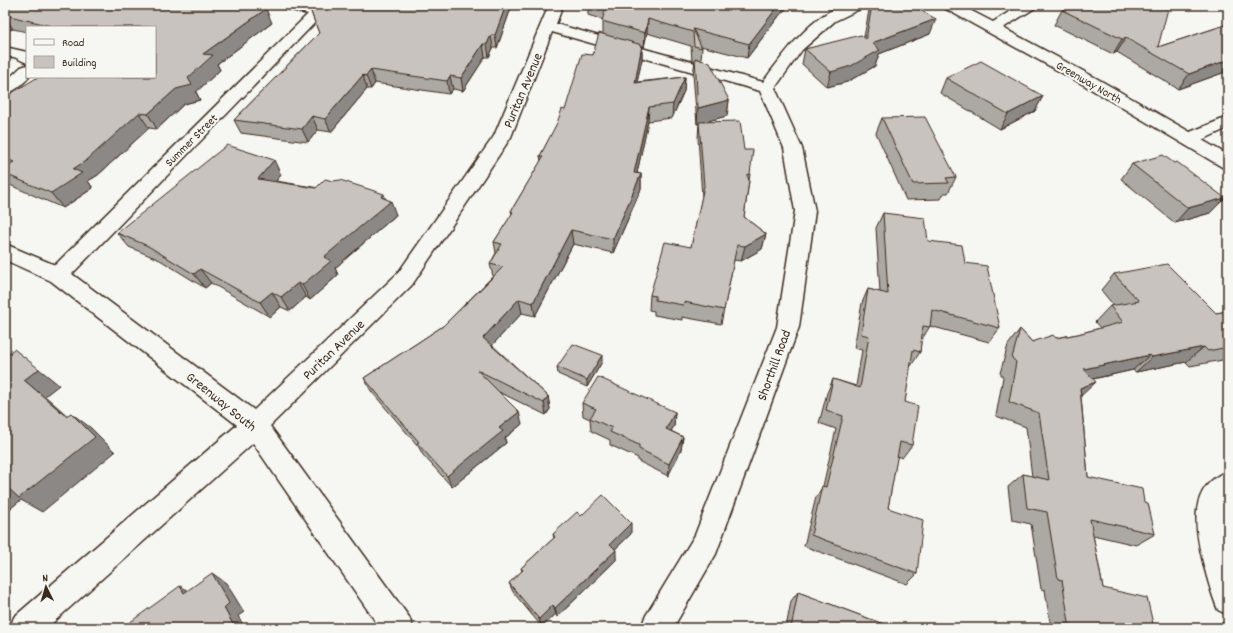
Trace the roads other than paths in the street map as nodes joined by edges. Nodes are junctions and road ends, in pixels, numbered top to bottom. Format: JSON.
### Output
{"nodes":[{"id":1,"x":288,"y":5,"type":"edge"},
{"id":2,"x":556,"y":5,"type":"edge"},
{"id":3,"x":857,"y":5,"type":"edge"},
{"id":4,"x":949,"y":5,"type":"edge"},
{"id":5,"x":1030,"y":5,"type":"edge"},
{"id":6,"x":321,"y":8,"type":"edge"},
{"id":7,"x":548,"y":26,"type":"junction"},
{"id":8,"x":993,"y":28,"type":"junction"},
{"id":9,"x":5,"y":52,"type":"edge"},
{"id":10,"x":26,"y":57,"type":"edge"},
{"id":11,"x":26,"y":71,"type":"edge"},
{"id":12,"x":767,"y":88,"type":"junction"},
{"id":13,"x":5,"y":89,"type":"edge"},
{"id":14,"x":1228,"y":122,"type":"edge"},
{"id":15,"x":1189,"y":139,"type":"junction"},
{"id":16,"x":1228,"y":163,"type":"edge"},
{"id":17,"x":5,"y":251,"type":"edge"},
{"id":18,"x":58,"y":275,"type":"junction"},
{"id":19,"x":255,"y":425,"type":"junction"},
{"id":20,"x":1228,"y":483,"type":"edge"},
{"id":21,"x":1228,"y":600,"type":"edge"},
{"id":22,"x":25,"y":628,"type":"edge"},
{"id":23,"x":398,"y":628,"type":"edge"},
{"id":24,"x":656,"y":628,"type":"edge"}],
"edges":[{"from":1,"to":6,"type":"street"},
{"from":2,"to":7,"type":"street","name":"Puritan Avenue"},
{"from":3,"to":12,"type":"street"},
{"from":4,"to":8,"type":"street","name":"Greenway North"},
{"from":5,"to":8,"type":"street"},
{"from":6,"to":18,"type":"street","name":"Summer Street"},
{"from":7,"to":12,"type":"street"},
{"from":7,"to":19,"type":"street","name":"Puritan Avenue"},
{"from":8,"to":15,"type":"street","name":"Greenway North"},
{"from":9,"to":10,"type":"street"},
{"from":11,"to":13,"type":"street"},
{"from":12,"to":24,"type":"street","name":"Shorthill Road"},
{"from":14,"to":15,"type":"street"},
{"from":15,"to":16,"type":"street","name":"Greenway North"},
{"from":17,"to":18,"type":"street","name":"Greenway South"},
{"from":18,"to":19,"type":"street","name":"Greenway South"},
{"from":19,"to":22,"type":"street","name":"Puritan Avenue"},
{"from":19,"to":23,"type":"street","name":"Greenway South"},
{"from":20,"to":21,"type":"street"}]}
